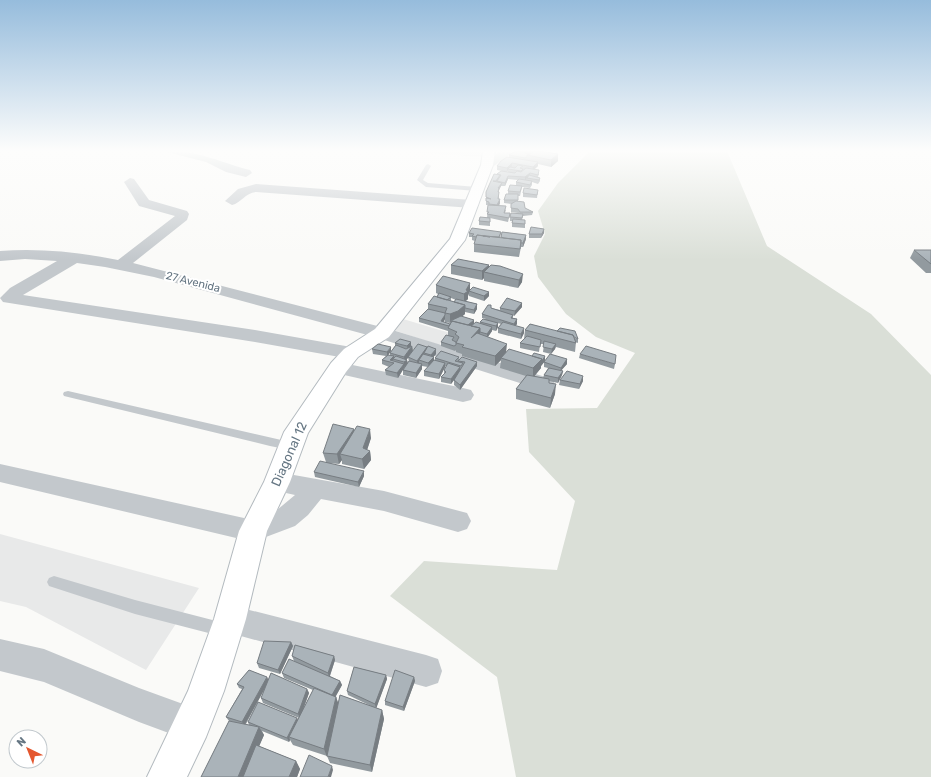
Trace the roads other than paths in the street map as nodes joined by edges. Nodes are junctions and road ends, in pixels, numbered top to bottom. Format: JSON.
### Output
{"nodes":[{"id":1,"x":134,"y":187,"type":"edge"},
{"id":2,"x":435,"y":187,"type":"edge"},
{"id":3,"x":477,"y":187,"type":"edge"},
{"id":4,"x":474,"y":197,"type":"junction"},
{"id":5,"x":232,"y":201,"type":"dead end"},
{"id":6,"x":1,"y":255,"type":"edge"},
{"id":7,"x":74,"y":258,"type":"junction"},
{"id":8,"x":121,"y":265,"type":"junction"},
{"id":9,"x":382,"y":333,"type":"junction"},
{"id":10,"x":344,"y":360,"type":"junction"},
{"id":11,"x":545,"y":384,"type":"edge"},
{"id":12,"x":68,"y":394,"type":"dead end"},
{"id":13,"x":463,"y":395,"type":"dead end"},
{"id":14,"x":290,"y":446,"type":"junction"},
{"id":15,"x":0,"y":472,"type":"edge"},
{"id":16,"x":277,"y":482,"type":"junction"},
{"id":17,"x":309,"y":487,"type":"junction"},
{"id":18,"x":458,"y":521,"type":"dead end"},
{"id":19,"x":253,"y":531,"type":"junction"},
{"id":20,"x":54,"y":582,"type":"dead end"},
{"id":21,"x":228,"y":625,"type":"junction"},
{"id":22,"x":0,"y":655,"type":"edge"},
{"id":23,"x":426,"y":671,"type":"dead end"},
{"id":24,"x":193,"y":724,"type":"junction"},
{"id":25,"x":167,"y":777,"type":"edge"}],
"edges":[{"from":1,"to":8,"type":"street"},
{"from":2,"to":4,"type":"lane"},
{"from":3,"to":4,"type":"main road","name":"Diagonal 12"},
{"from":4,"to":5,"type":"street"},
{"from":4,"to":9,"type":"main road","name":"Diagonal 12"},
{"from":6,"to":7,"type":"street","name":"27 Avenida"},
{"from":7,"to":8,"type":"street","name":"27 Avenida"},
{"from":7,"to":10,"type":"street"},
{"from":8,"to":9,"type":"street","name":"27 Avenida"},
{"from":9,"to":10,"type":"main road","name":"Diagonal 12"},
{"from":9,"to":11,"type":"street","name":"27 Avenida"},
{"from":10,"to":13,"type":"street"},
{"from":10,"to":14,"type":"main road","name":"Diagonal 12"},
{"from":12,"to":14,"type":"lane"},
{"from":14,"to":16,"type":"main road","name":"Diagonal 12"},
{"from":15,"to":19,"type":"street"},
{"from":16,"to":17,"type":"street"},
{"from":16,"to":19,"type":"main road","name":"Diagonal 12"},
{"from":17,"to":18,"type":"street"},
{"from":17,"to":19,"type":"street"},
{"from":19,"to":21,"type":"main road","name":"Diagonal 12"},
{"from":20,"to":21,"type":"lane"},
{"from":21,"to":23,"type":"street"},
{"from":21,"to":24,"type":"main road","name":"Diagonal 12"},
{"from":22,"to":24,"type":"street"},
{"from":24,"to":25,"type":"main road","name":"Diagonal 12"}]}
